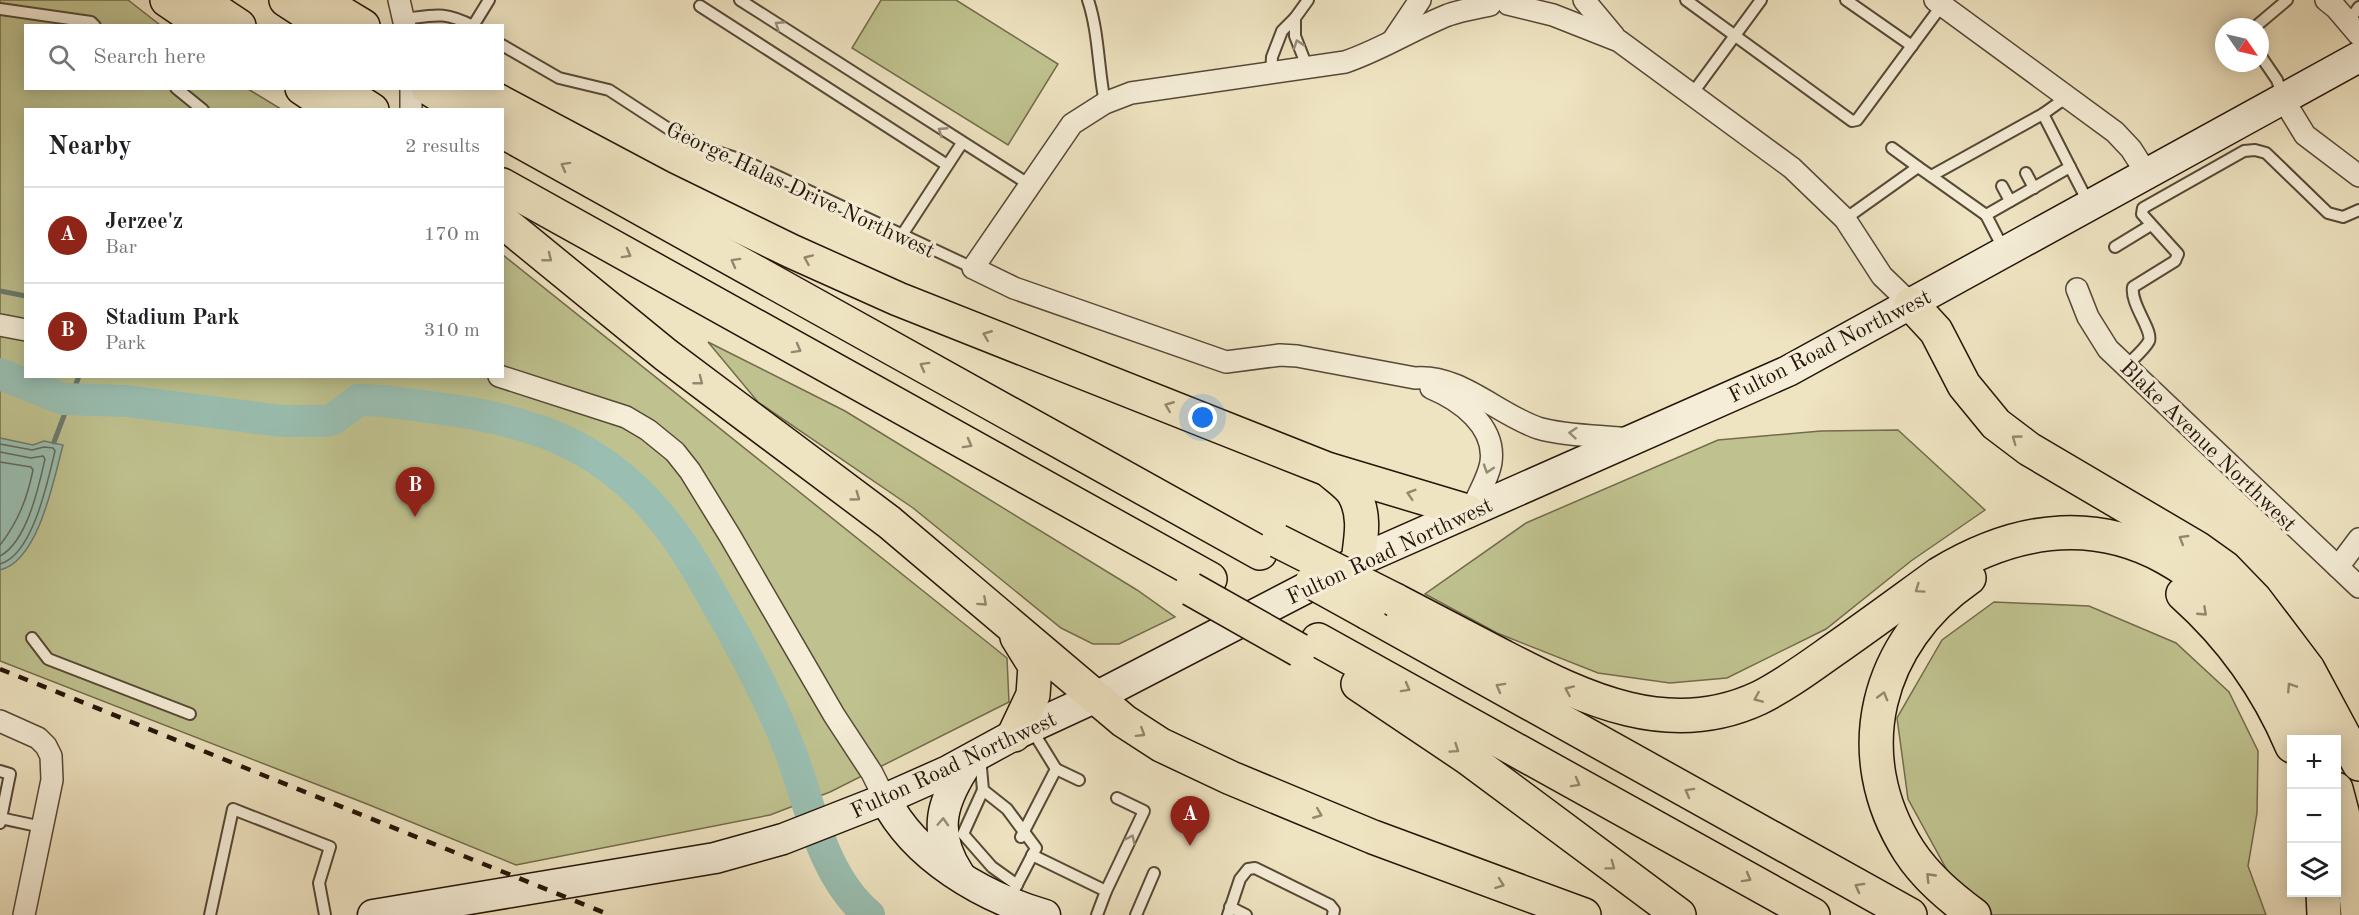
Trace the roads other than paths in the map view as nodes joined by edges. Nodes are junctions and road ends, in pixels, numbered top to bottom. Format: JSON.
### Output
{"nodes":[{"id":1,"x":167,"y":0,"type":"edge"},
{"id":2,"x":200,"y":0,"type":"edge"},
{"id":3,"x":286,"y":0,"type":"edge"},
{"id":4,"x":320,"y":0,"type":"edge"},
{"id":5,"x":489,"y":0,"type":"edge"},
{"id":6,"x":740,"y":0,"type":"edge"},
{"id":7,"x":1088,"y":0,"type":"edge"},
{"id":8,"x":1308,"y":0,"type":"edge"},
{"id":9,"x":1420,"y":0,"type":"edge"},
{"id":10,"x":1584,"y":0,"type":"edge"},
{"id":11,"x":1686,"y":0,"type":"edge"},
{"id":12,"x":1761,"y":0,"type":"edge"},
{"id":13,"x":1846,"y":0,"type":"edge"},
{"id":14,"x":2287,"y":0,"type":"edge"},
{"id":15,"x":2326,"y":0,"type":"edge"},
{"id":16,"x":1497,"y":2,"type":"edge"},
{"id":17,"x":1939,"y":2,"type":"edge"},
{"id":18,"x":699,"y":6,"type":"dead end"},
{"id":19,"x":0,"y":9,"type":"edge"},
{"id":20,"x":403,"y":15,"type":"edge"},
{"id":21,"x":1295,"y":18,"type":"junction"},
{"id":22,"x":2266,"y":18,"type":"edge"},
{"id":23,"x":2356,"y":21,"type":"edge"},
{"id":24,"x":93,"y":24,"type":"edge"},
{"id":25,"x":202,"y":24,"type":"edge"},
{"id":26,"x":235,"y":24,"type":"edge"},
{"id":27,"x":323,"y":24,"type":"edge"},
{"id":28,"x":360,"y":24,"type":"edge"},
{"id":29,"x":469,"y":24,"type":"edge"},
{"id":30,"x":474,"y":24,"type":"edge"},
{"id":31,"x":1735,"y":35,"type":"junction"},
{"id":32,"x":1392,"y":40,"type":"junction"},
{"id":33,"x":1618,"y":41,"type":"junction"},
{"id":34,"x":504,"y":46,"type":"edge"},
{"id":35,"x":1912,"y":46,"type":"junction"},
{"id":36,"x":2359,"y":57,"type":"edge"},
{"id":37,"x":2269,"y":68,"type":"edge"},
{"id":38,"x":1308,"y":69,"type":"junction"},
{"id":39,"x":1271,"y":74,"type":"junction"},
{"id":40,"x":178,"y":90,"type":"edge"},
{"id":41,"x":309,"y":90,"type":"edge"},
{"id":42,"x":411,"y":90,"type":"edge"},
{"id":43,"x":1692,"y":94,"type":"junction"},
{"id":44,"x":454,"y":97,"type":"edge"},
{"id":45,"x":2067,"y":97,"type":"junction"},
{"id":46,"x":2283,"y":99,"type":"junction"},
{"id":47,"x":352,"y":103,"type":"edge"},
{"id":48,"x":1105,"y":103,"type":"junction"},
{"id":49,"x":201,"y":108,"type":"edge"},
{"id":50,"x":411,"y":108,"type":"edge"},
{"id":51,"x":479,"y":108,"type":"edge"},
{"id":52,"x":2043,"y":114,"type":"junction"},
{"id":53,"x":504,"y":119,"type":"edge"},
{"id":54,"x":504,"y":132,"type":"edge"},
{"id":55,"x":962,"y":143,"type":"junction"},
{"id":56,"x":1892,"y":148,"type":"dead end"},
{"id":57,"x":1981,"y":148,"type":"junction"},
{"id":58,"x":1987,"y":159,"type":"dead end"},
{"id":59,"x":947,"y":165,"type":"junction"},
{"id":60,"x":1918,"y":166,"type":"junction"},
{"id":61,"x":2070,"y":167,"type":"junction"},
{"id":62,"x":2026,"y":173,"type":"dead end"},
{"id":63,"x":2147,"y":174,"type":"junction"},
{"id":64,"x":1931,"y":176,"type":"junction"},
{"id":65,"x":2359,"y":176,"type":"edge"},
{"id":66,"x":1030,"y":185,"type":"junction"},
{"id":67,"x":504,"y":186,"type":"edge"},
{"id":68,"x":2002,"y":186,"type":"dead end"},
{"id":69,"x":2034,"y":188,"type":"junction"},
{"id":70,"x":2010,"y":201,"type":"junction"},
{"id":71,"x":2089,"y":205,"type":"junction"},
{"id":72,"x":2359,"y":210,"type":"edge"},
{"id":73,"x":1986,"y":215,"type":"junction"},
{"id":74,"x":1845,"y":219,"type":"junction"},
{"id":75,"x":504,"y":223,"type":"edge"},
{"id":76,"x":2151,"y":225,"type":"junction"},
{"id":77,"x":902,"y":235,"type":"junction"},
{"id":78,"x":2115,"y":247,"type":"dead end"},
{"id":79,"x":2004,"y":251,"type":"junction"},
{"id":80,"x":973,"y":268,"type":"junction"},
{"id":81,"x":2077,"y":289,"type":"dead end"},
{"id":82,"x":1911,"y":304,"type":"junction"},
{"id":83,"x":0,"y":325,"type":"edge"},
{"id":84,"x":24,"y":330,"type":"edge"},
{"id":85,"x":2126,"y":366,"type":"junction"},
{"id":86,"x":504,"y":378,"type":"edge"},
{"id":87,"x":1415,"y":378,"type":"junction"},
{"id":88,"x":1498,"y":409,"type":"junction"},
{"id":89,"x":1484,"y":428,"type":"junction"},
{"id":90,"x":1631,"y":439,"type":"junction"},
{"id":91,"x":1327,"y":469,"type":"junction"},
{"id":92,"x":1470,"y":510,"type":"junction"},
{"id":93,"x":2359,"y":539,"type":"edge"},
{"id":94,"x":1358,"y":561,"type":"junction"},
{"id":95,"x":2338,"y":567,"type":"junction"},
{"id":96,"x":2359,"y":587,"type":"edge"},
{"id":97,"x":1382,"y":607,"type":"junction"},
{"id":98,"x":1012,"y":628,"type":"junction"},
{"id":99,"x":32,"y":638,"type":"dead end"},
{"id":100,"x":1309,"y":645,"type":"junction"},
{"id":101,"x":1094,"y":698,"type":"junction"},
{"id":102,"x":190,"y":714,"type":"dead end"},
{"id":103,"x":0,"y":721,"type":"edge"},
{"id":104,"x":1022,"y":731,"type":"junction"},
{"id":105,"x":2329,"y":734,"type":"edge"},
{"id":106,"x":2287,"y":736,"type":"edge"},
{"id":107,"x":974,"y":757,"type":"junction"},
{"id":108,"x":2359,"y":764,"type":"edge"},
{"id":109,"x":1056,"y":769,"type":"junction"},
{"id":110,"x":0,"y":771,"type":"edge"},
{"id":111,"x":1079,"y":780,"type":"dead end"},
{"id":112,"x":983,"y":790,"type":"junction"},
{"id":113,"x":1117,"y":798,"type":"dead end"},
{"id":114,"x":2359,"y":798,"type":"edge"},
{"id":115,"x":875,"y":803,"type":"junction"},
{"id":116,"x":2341,"y":805,"type":"edge"},
{"id":117,"x":0,"y":820,"type":"edge"},
{"id":118,"x":42,"y":827,"type":"junction"},
{"id":119,"x":1022,"y":834,"type":"junction"},
{"id":120,"x":1032,"y":855,"type":"junction"},
{"id":121,"x":1154,"y":873,"type":"dead end"},
{"id":122,"x":961,"y":876,"type":"junction"},
{"id":123,"x":548,"y":886,"type":"junction"},
{"id":124,"x":1106,"y":891,"type":"junction"},
{"id":125,"x":1013,"y":893,"type":"junction"},
{"id":126,"x":2323,"y":897,"type":"edge"},
{"id":127,"x":1229,"y":911,"type":"edge"},
{"id":128,"x":438,"y":912,"type":"edge"},
{"id":129,"x":24,"y":915,"type":"edge"},
{"id":130,"x":210,"y":915,"type":"edge"},
{"id":131,"x":325,"y":915,"type":"edge"},
{"id":132,"x":373,"y":915,"type":"edge"},
{"id":133,"x":522,"y":915,"type":"edge"},
{"id":134,"x":1045,"y":915,"type":"edge"},
{"id":135,"x":1097,"y":915,"type":"edge"},
{"id":136,"x":1136,"y":915,"type":"edge"},
{"id":137,"x":1246,"y":915,"type":"edge"},
{"id":138,"x":1333,"y":915,"type":"edge"},
{"id":139,"x":1584,"y":915,"type":"edge"},
{"id":140,"x":1679,"y":915,"type":"edge"},
{"id":141,"x":1813,"y":915,"type":"edge"},
{"id":142,"x":1910,"y":915,"type":"edge"},
{"id":143,"x":1974,"y":915,"type":"edge"},
{"id":144,"x":2324,"y":915,"type":"edge"},
{"id":145,"x":2358,"y":915,"type":"edge"}],
"edges":[{"from":1,"to":25,"type":"highway"},
{"from":2,"to":26,"type":"highway"},
{"from":3,"to":27,"type":"highway"},
{"from":4,"to":28,"type":"highway"},
{"from":5,"to":30,"type":"lane"},
{"from":55,"to":6,"type":"lane","one_way":true},
{"from":7,"to":48,"type":"lane"},
{"from":8,"to":21,"type":"lane"},
{"from":9,"to":32,"type":"street"},
{"from":10,"to":33,"type":"street"},
{"from":11,"to":31,"type":"lane"},
{"from":12,"to":31,"type":"lane"},
{"from":13,"to":35,"type":"lane"},
{"from":14,"to":22,"type":"lane"},
{"from":15,"to":23,"type":"street"},
{"from":16,"to":32,"type":"street"},
{"from":16,"to":33,"type":"street"},
{"from":17,"to":35,"type":"lane"},
{"from":17,"to":45,"type":"street"},
{"from":18,"to":59,"type":"lane"},
{"from":19,"to":24,"type":"lane"},
{"from":20,"to":29,"type":"lane"},
{"from":38,"to":21,"type":"lane","one_way":true},
{"from":21,"to":39,"type":"lane"},
{"from":31,"to":35,"type":"lane"},
{"from":31,"to":43,"type":"lane"},
{"from":32,"to":38,"type":"street"},
{"from":33,"to":43,"type":"street"},
{"from":34,"to":77,"type":"lane","name":"George Halas Drive Northwest"},
{"from":36,"to":46,"type":"main road","name":"Fulton Road Northwest"},
{"from":37,"to":46,"type":"lane"},
{"from":38,"to":39,"type":"street"},
{"from":39,"to":48,"type":"street"},
{"from":40,"to":49,"type":"lane"},
{"from":41,"to":47,"type":"highway"},
{"from":42,"to":50,"type":"street"},
{"from":43,"to":74,"type":"street"},
{"from":51,"to":44,"type":"highway","one_way":true},
{"from":45,"to":52,"type":"lane"},
{"from":45,"to":63,"type":"street"},
{"from":46,"to":63,"type":"main road","name":"Fulton Road Northwest"},
{"from":46,"to":65,"type":"street"},
{"from":48,"to":66,"type":"street"},
{"from":52,"to":57,"type":"lane"},
{"from":52,"to":61,"type":"lane"},
{"from":91,"to":53,"type":"highway","one_way":true},
{"from":97,"to":54,"type":"highway","one_way":true,"bridge":true},
{"from":55,"to":59,"type":"lane"},
{"from":55,"to":66,"type":"lane"},
{"from":56,"to":60,"type":"lane"},
{"from":57,"to":58,"type":"lane"},
{"from":57,"to":64,"type":"lane"},
{"from":59,"to":77,"type":"lane"},
{"from":60,"to":64,"type":"lane"},
{"from":60,"to":74,"type":"lane"},
{"from":61,"to":69,"type":"lane"},
{"from":61,"to":71,"type":"lane"},
{"from":62,"to":69,"type":"lane"},
{"from":63,"to":71,"type":"main road","name":"Fulton Road Northwest"},
{"from":64,"to":73,"type":"lane"},
{"from":66,"to":80,"type":"street"},
{"from":67,"to":100,"type":"highway","one_way":true},
{"from":68,"to":70,"type":"lane"},
{"from":69,"to":70,"type":"lane"},
{"from":70,"to":73,"type":"lane"},
{"from":71,"to":79,"type":"main road","name":"Fulton Road Northwest"},
{"from":72,"to":76,"type":"lane"},
{"from":73,"to":79,"type":"lane"},
{"from":74,"to":82,"type":"street"},
{"from":75,"to":98,"type":"highway","one_way":true},
{"from":76,"to":78,"type":"lane"},
{"from":76,"to":85,"type":"lane"},
{"from":77,"to":80,"type":"lane","name":"George Halas Drive Northwest"},
{"from":79,"to":82,"type":"main road","name":"Fulton Road Northwest"},
{"from":80,"to":87,"type":"street","name":"George Halas Drive Northwest"},
{"from":81,"to":85,"type":"street","name":"Blake Avenue Northwest"},
{"from":82,"to":90,"type":"main road","name":"Fulton Road Northwest"},
{"from":105,"to":82,"type":"highway","one_way":true},
{"from":83,"to":84,"type":"street"},
{"from":85,"to":95,"type":"street","name":"Blake Avenue Northwest"},
{"from":86,"to":115,"type":"street"},
{"from":87,"to":88,"type":"street","name":"George Halas Drive Northwest"},
{"from":87,"to":89,"type":"street","name":"George Halas Drive Northwest"},
{"from":88,"to":89,"type":"street"},
{"from":90,"to":88,"type":"street","name":"George Halas Drive Northwest","one_way":true},
{"from":89,"to":92,"type":"street","one_way":true},
{"from":90,"to":92,"type":"main road","name":"Fulton Road Northwest"},
{"from":92,"to":91,"type":"highway","one_way":true},
{"from":91,"to":94,"type":"highway"},
{"from":92,"to":94,"type":"main road","name":"Fulton Road Northwest"},
{"from":93,"to":95,"type":"street"},
{"from":94,"to":101,"type":"main road","name":"Fulton Road Northwest"},
{"from":95,"to":96,"type":"street","name":"Blake Avenue Northwest"},
{"from":105,"to":97,"type":"highway","one_way":true},
{"from":142,"to":97,"type":"highway","one_way":true},
{"from":98,"to":101,"type":"highway"},
{"from":98,"to":104,"type":"highway"},
{"from":99,"to":102,"type":"lane"},
{"from":100,"to":140,"type":"highway","one_way":true},
{"from":100,"to":141,"type":"highway","one_way":true},
{"from":101,"to":104,"type":"main road","name":"Fulton Road Northwest"},
{"from":101,"to":139,"type":"highway","one_way":true},
{"from":103,"to":118,"type":"street"},
{"from":104,"to":107,"type":"main road","name":"Fulton Road Northwest"},
{"from":104,"to":109,"type":"lane"},
{"from":105,"to":108,"type":"highway"},
{"from":105,"to":114,"type":"highway"},
{"from":143,"to":106,"type":"highway","one_way":true},
{"from":107,"to":112,"type":"lane"},
{"from":107,"to":115,"type":"main road","name":"Fulton Road Northwest"},
{"from":122,"to":107,"type":"main road","one_way":true},
{"from":109,"to":111,"type":"lane"},
{"from":109,"to":119,"type":"lane"},
{"from":110,"to":117,"type":"lane"},
{"from":112,"to":119,"type":"lane"},
{"from":112,"to":125,"type":"lane"},
{"from":124,"to":113,"type":"lane","one_way":true},
{"from":115,"to":122,"type":"main road"},
{"from":115,"to":123,"type":"main road","name":"Fulton Road Northwest"},
{"from":116,"to":145,"type":"highway"},
{"from":117,"to":118,"type":"lane"},
{"from":118,"to":129,"type":"street"},
{"from":119,"to":120,"type":"lane"},
{"from":120,"to":124,"type":"lane"},
{"from":120,"to":125,"type":"lane"},
{"from":121,"to":136,"type":"lane"},
{"from":122,"to":125,"type":"main road"},
{"from":123,"to":128,"type":"main road","name":"Fulton Road Northwest"},
{"from":123,"to":133,"type":"main road"},
{"from":124,"to":135,"type":"lane"},
{"from":125,"to":134,"type":"main road"},
{"from":126,"to":144,"type":"highway"},
{"from":127,"to":137,"type":"lane"},
{"from":127,"to":138,"type":"lane"},
{"from":128,"to":132,"type":"main road","name":"Fulton Road Northwest"},
{"from":130,"to":131,"type":"lane"}]}
